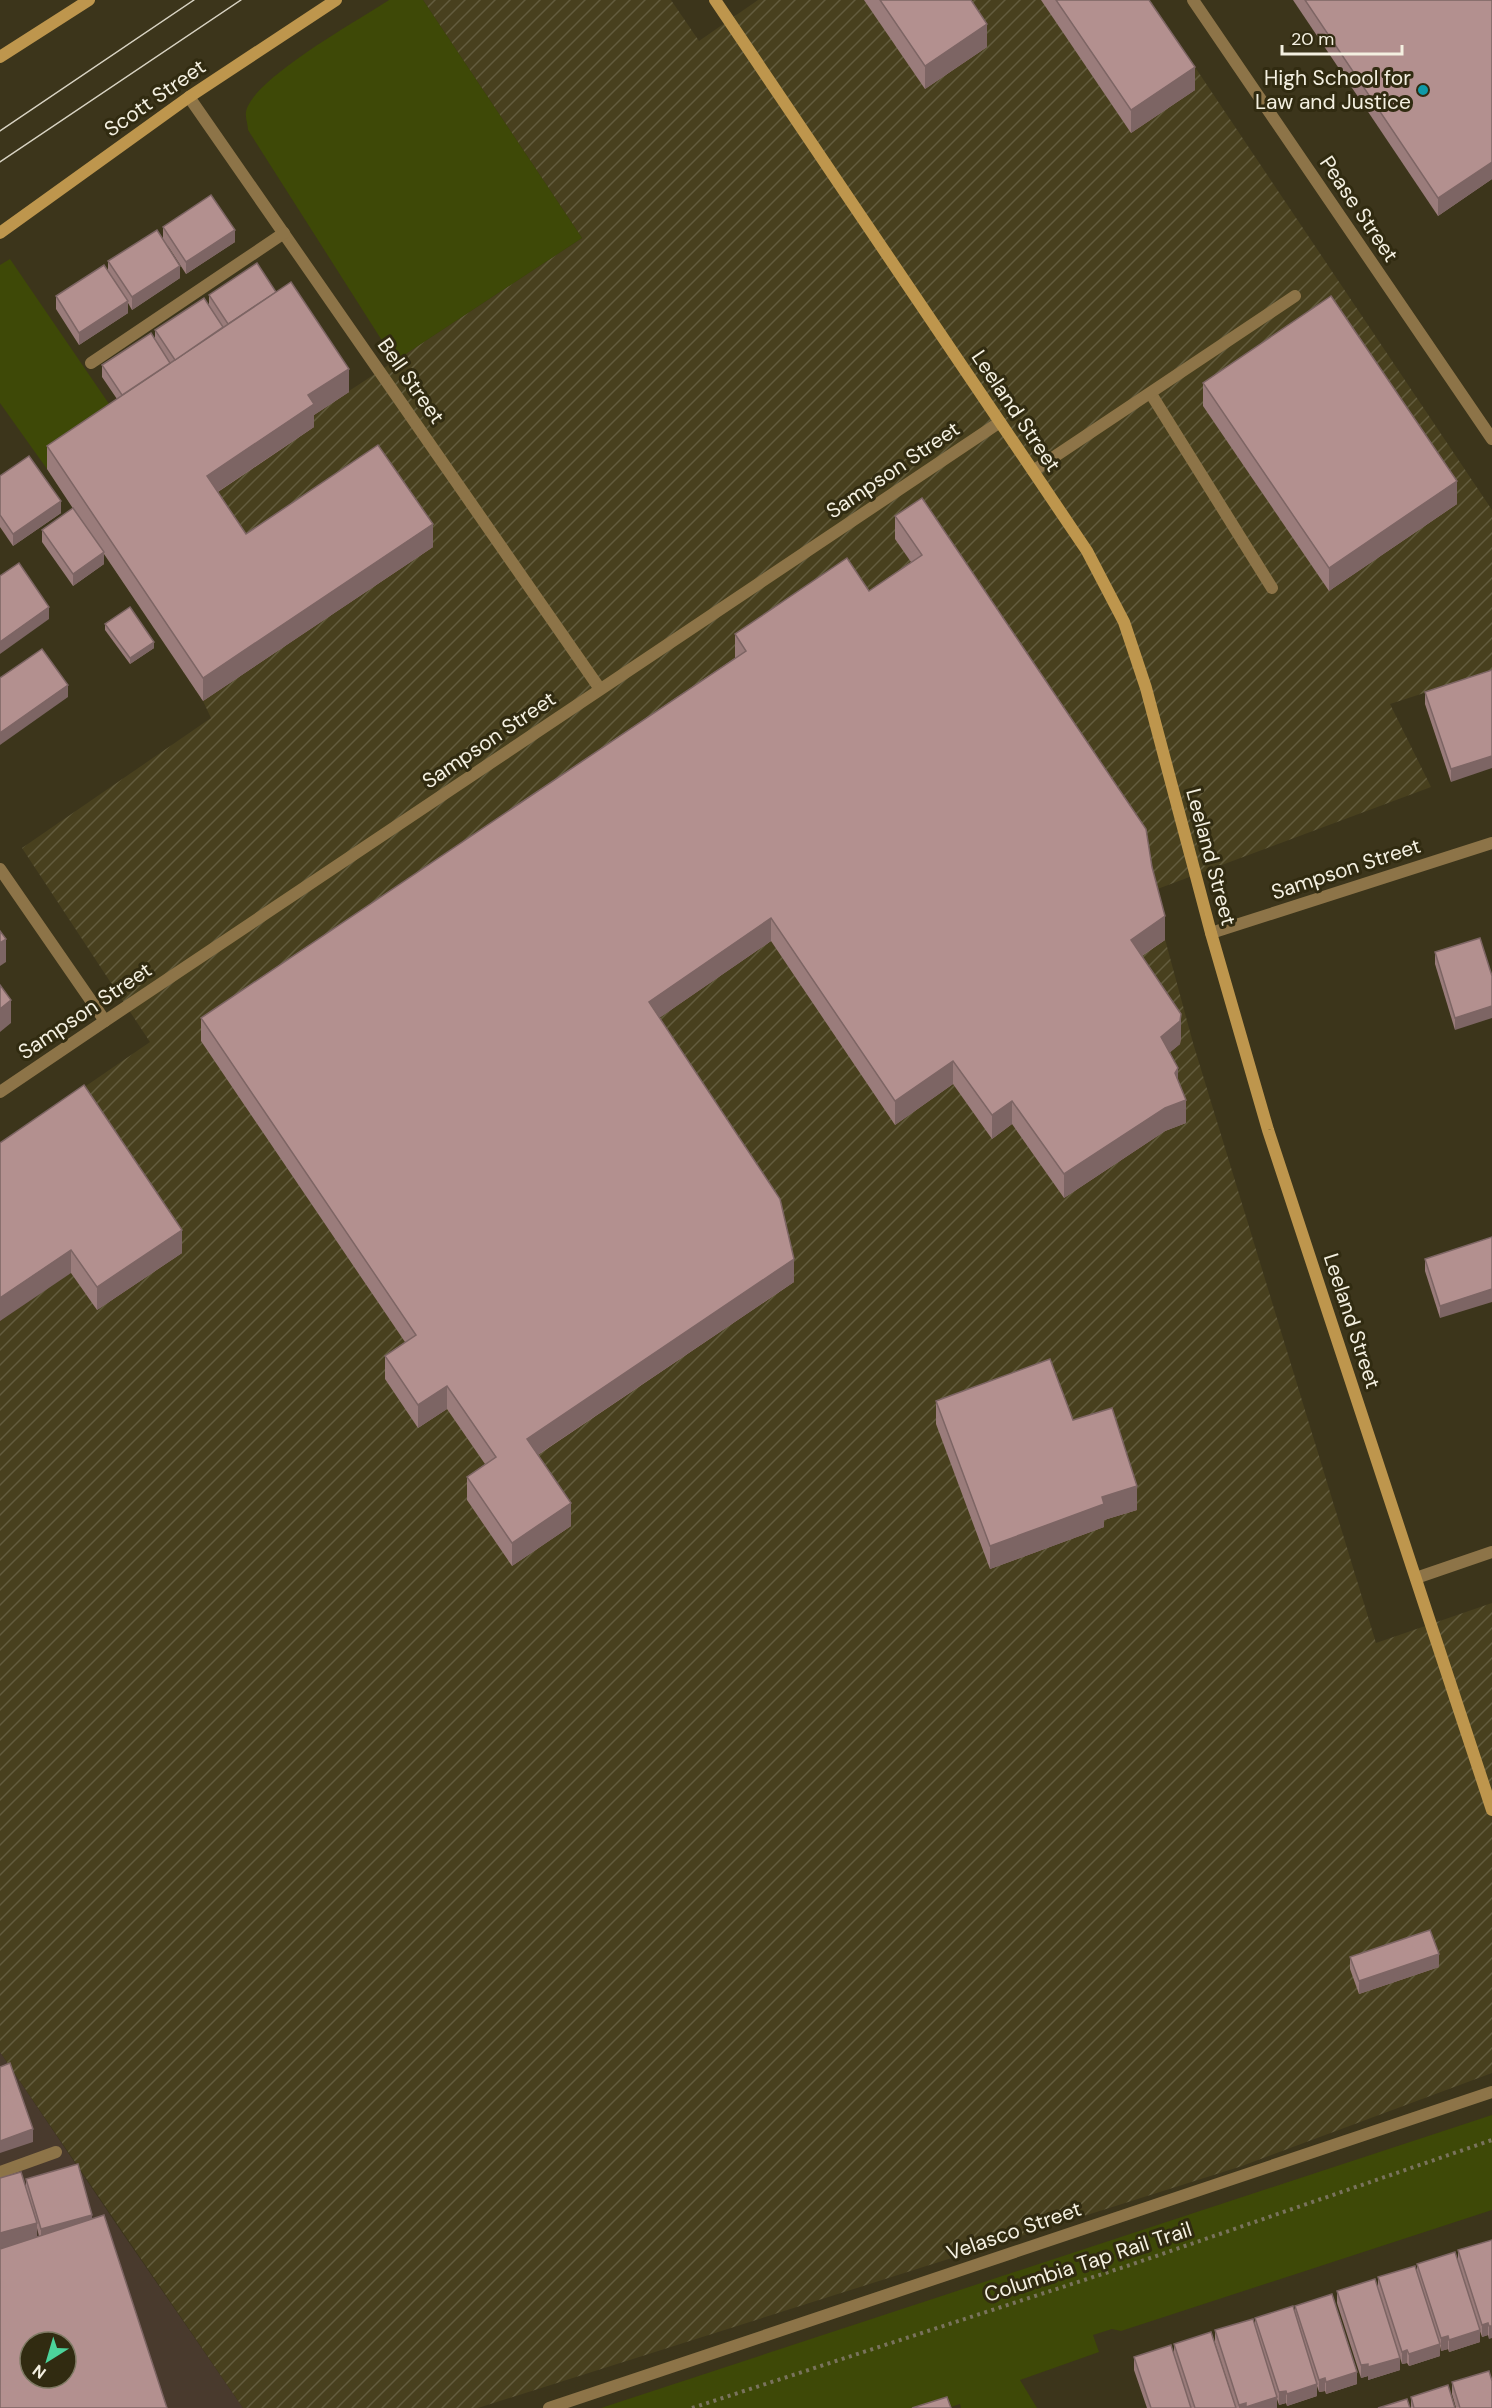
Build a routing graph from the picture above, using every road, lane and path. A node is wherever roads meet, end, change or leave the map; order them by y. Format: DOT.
graph roads {
  1 [pos="89,0"];
  2 [pos="336,0"];
  3 [pos="715,0"];
  4 [pos="1193,0"];
  5 [pos="0,57"];
  6 [pos="189,97"];
  7 [pos="0,233"];
  8 [pos="284,233"];
  9 [pos="1295,296"];
  10 [pos="92,363"];
  11 [pos="1151,394"];
  12 [pos="1000,422"];
  13 [pos="1492,440"];
  14 [pos="1033,471"];
  15 [pos="1272,588"];
  16 [pos="600,689"];
  17 [pos="1492,843"];
  18 [pos="0,869"];
  19 [pos="1211,933"];
  20 [pos="105,1021"];
  21 [pos="0,1092"];
  22 [pos="1492,1552"];
  23 [pos="1416,1578"];
  24 [pos="1492,1810"];
  25 [pos="1492,2092"];
  26 [pos="1492,2140"];
  27 [pos="56,2152"];
  28 [pos="0,2172"];
  29 [pos="549,2408"];
  30 [pos="692,2408"];
  1 -- 5 [label="main road"];
  2 -- 6 [label="main road, Scott Street"];
  3 -- 12 [label="main road, Leeland Street"];
  4 -- 13 [label="street, Pease Street"];
  6 -- 7 [label="main road, Scott Street"];
  6 -- 8 [label="street, Bell Street"];
  8 -- 10 [label="street"];
  8 -- 16 [label="street, Bell Street"];
  9 -- 11 [label="street"];
  11 -- 14 [label="street"];
  11 -- 15 [label="street"];
  12 -- 14 [label="main road, Leeland Street"];
  12 -- 16 [label="street, Sampson Street"];
  14 -- 19 [label="main road, Leeland Street"];
  16 -- 20 [label="street, Sampson Street"];
  17 -- 19 [label="street, Sampson Street"];
  18 -- 20 [label="street"];
  19 -- 23 [label="main road, Leeland Street"];
  20 -- 21 [label="street, Sampson Street"];
  22 -- 23 [label="street"];
  23 -- 24 [label="main road, Leeland Street"];
  25 -- 29 [label="street, Velasco Street"];
  26 -- 30 [label="path, Columbia Tap Rail Trail"];
  27 -- 28 [label="street"];
}
